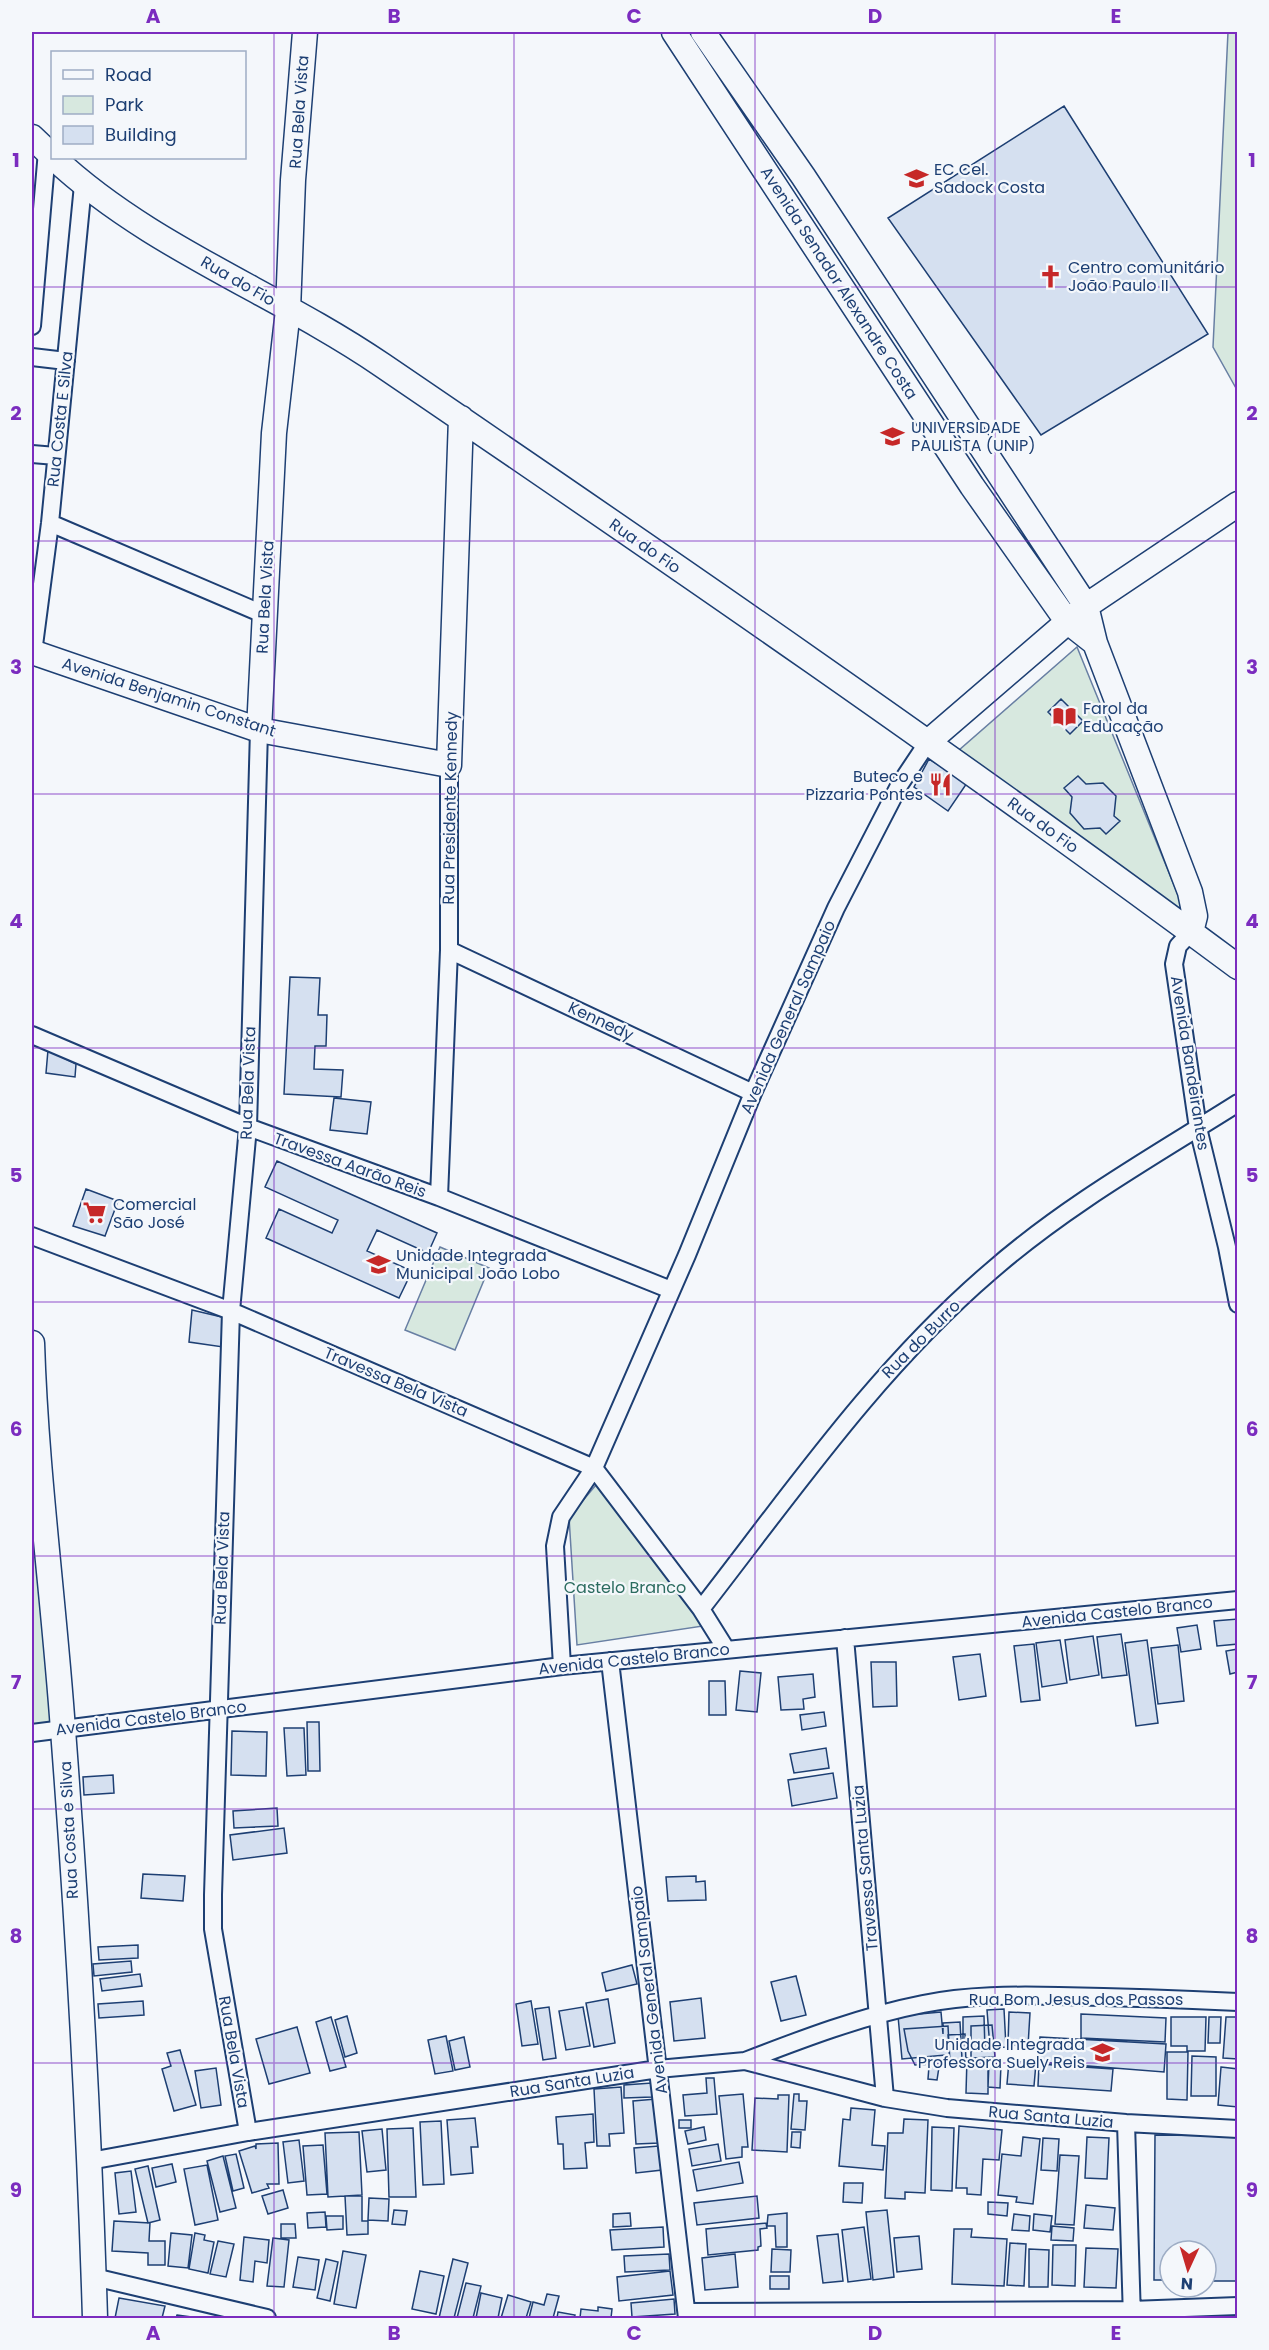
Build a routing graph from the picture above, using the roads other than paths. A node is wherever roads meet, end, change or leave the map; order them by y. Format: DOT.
graph roads {
  1 [pos="305,32"];
  2 [pos="674,32"];
  3 [pos="703,32"];
  4 [pos="46,150"];
  5 [pos="56,159"];
  6 [pos="803,176"];
  7 [pos="83,185"];
  8 [pos="779,191"];
  9 [pos="824,208"];
  10 [pos="799,222"];
  11 [pos="288,310"];
  12 [pos="32,326"];
  13 [pos="32,357"];
  14 [pos="66,361"];
  15 [pos="461,418"];
  16 [pos="32,454"];
  17 [pos="56,456"];
  18 [pos="1238,504"];
  19 [pos="50,523"];
  20 [pos="1053,556"];
  21 [pos="1123,580"];
  22 [pos="1086,606"];
  23 [pos="263,614"];
  24 [pos="1067,621"];
  25 [pos="1095,643"];
  26 [pos="32,660"];
  27 [pos="259,730"];
  28 [pos="928,742"];
  29 [pos="449,765"];
  30 [pos="1191,932"];
  31 [pos="449,950"];
  32 [pos="1238,967"];
  33 [pos="32,1035"];
  34 [pos="753,1092"];
  35 [pos="1238,1103"];
  36 [pos="248,1127"];
  37 [pos="1197,1128"];
  38 [pos="439,1197"];
  39 [pos="32,1236"];
  40 [pos="671,1290"];
  41 [pos="1238,1304"];
  42 [pos="231,1311"];
  43 [pos="32,1343"];
  44 [pos="32,1382"];
  45 [pos="594,1468"];
  46 [pos="1238,1600"];
  47 [pos="701,1609"];
  48 [pos="845,1638"];
  49 [pos="726,1649"];
  50 [pos="610,1661"];
  51 [pos="562,1666"];
  52 [pos="217,1709"];
  53 [pos="63,1729"];
  54 [pos="32,1733"];
  55 [pos="1238,2002"];
  56 [pos="878,2015"];
  57 [pos="745,2061"];
  58 [pos="658,2069"];
  59 [pos="885,2098"];
  60 [pos="1126,2123"];
  61 [pos="1238,2129"];
  62 [pos="248,2132"];
  63 [pos="90,2161"];
  64 [pos="94,2277"];
  65 [pos="1238,2306"];
  66 [pos="1132,2314"];
  67 [pos="687,2315"];
  68 [pos="95,2319"];
  69 [pos="267,2319"];
  1 -- 11 [label="street, Rua Bela Vista"];
  2 -- 8 [label="street, Avenida Senador Alexandre Costa"];
  3 -- 6 [label="street, Avenida Senador Alexandre Costa"];
  4 -- 12 [label="street"];
  5 -- 7 [label="street, Rua do Fio"];
  6 -- 8 [label="street"];
  6 -- 9 [label="street, Avenida Senador Alexandre Costa"];
  7 -- 11 [label="street, Rua do Fio"];
  7 -- 14 [label="street, Rua Costa E Silva"];
  8 -- 10 [label="street, Avenida Senador Alexandre Costa"];
  9 -- 10 [label="street"];
  9 -- 20 [label="street, Avenida Senador Alexandre Costa"];
  10 -- 24 [label="street, Avenida Senador Alexandre Costa"];
  11 -- 15 [label="street, Rua do Fio"];
  11 -- 23 [label="street, Rua Bela Vista"];
  13 -- 14 [label="street"];
  14 -- 17 [label="street, Rua Costa E Silva"];
  15 -- 28 [label="street, Rua do Fio"];
  15 -- 29 [label="street, Rua Presidente Kennedy"];
  16 -- 17 [label="street"];
  17 -- 19 [label="street, Rua Costa E Silva"];
  18 -- 21 [label="street, Avenida General Sampaio"];
  19 -- 23 [label="street"];
  19 -- 26 [label="street, Rua Costa E Silva"];
  20 -- 21 [label="street"];
  20 -- 22 [label="street, Avenida Senador Alexandre Costa"];
  21 -- 22 [label="street, Avenida General Sampaio"];
  22 -- 24 [label="street, Avenida General Sampaio"];
  22 -- 25 [label="street, Avenida Senador Alexandre Costa"];
  23 -- 27 [label="street, Rua Bela Vista"];
  24 -- 25 [label="street, Avenida Senador Alexandre Costa"];
  24 -- 28 [label="street, Avenida General Sampaio"];
  25 -- 30 [label="street, Avenida Senador Alexandre Costa"];
  26 -- 27 [label="street, Avenida Benjamin Constant"];
  27 -- 29 [label="street, Avenida Benjamin Constant"];
  27 -- 36 [label="street, Rua Bela Vista"];
  28 -- 30 [label="street, Rua do Fio"];
  28 -- 34 [label="street, Avenida General Sampaio"];
  29 -- 31 [label="street, Rua Presidente Kennedy"];
  30 -- 32 [label="street, Rua do Fio"];
  30 -- 37 [label="street, Avenida Bandeirantes"];
  31 -- 34 [label="street, Kennedy"];
  31 -- 38 [label="street, Rua Presidente Kennedy"];
  33 -- 36 [label="street, Travessa Aarão Reis"];
  34 -- 40 [label="street, Avenida General Sampaio"];
  35 -- 37 [label="street, Rua do Burro"];
  36 -- 38 [label="street, Travessa Aarão Reis"];
  36 -- 42 [label="street, Rua Bela Vista"];
  37 -- 41 [label="street, Avenida Bandeirantes"];
  37 -- 47 [label="street, Rua do Burro"];
  38 -- 40 [label="street, Travessa Aarão Reis"];
  39 -- 42 [label="street, Travessa Bela Vista"];
  40 -- 45 [label="street, Avenida General Sampaio"];
  42 -- 45 [label="street, Travessa Bela Vista"];
  42 -- 52 [label="street, Rua Bela Vista"];
  43 -- 44 [label="street, Rua Costa e Silva"];
  44 -- 53 [label="street, Rua Costa e Silva"];
  45 -- 47 [label="street, Travessa Bela Vista"];
  45 -- 51 [label="street, Avenida General Sampaio"];
  46 -- 48 [label="street, Avenida Castelo Branco"];
  47 -- 49 [label="street"];
  48 -- 49 [label="street, Avenida Castelo Branco"];
  48 -- 56 [label="street, Travessa Santa Luzia"];
  49 -- 50 [label="street, Avenida Castelo Branco"];
  50 -- 51 [label="street, Avenida Castelo Branco"];
  50 -- 58 [label="street, Avenida General Sampaio"];
  51 -- 52 [label="street, Avenida Castelo Branco"];
  52 -- 53 [label="street, Avenida Castelo Branco"];
  52 -- 62 [label="street, Rua Bela Vista"];
  53 -- 54 [label="street, Avenida Castelo Branco"];
  53 -- 63 [label="street, Rua Costa e Silva"];
  55 -- 56 [label="street, Rua Bom Jesus dos Passos"];
  56 -- 57 [label="street, Rua Bom Jesus dos Passos"];
  56 -- 59 [label="street, Travessa Santa Luzia"];
  57 -- 58 [label="street, Rua Santa Luzia"];
  57 -- 59 [label="street, Rua Santa Luzia"];
  58 -- 62 [label="street, Rua Santa Luzia"];
  58 -- 67 [label="street, Avenida General Sampaio"];
  59 -- 60 [label="street, Rua Santa Luzia"];
  60 -- 61 [label="street, Rua Santa Luzia"];
  60 -- 66 [label="street"];
  62 -- 63 [label="street, Rua Santa Luzia"];
  63 -- 64 [label="street, Rua Costa e Silva"];
  64 -- 68 [label="street, Rua Costa e Silva"];
  64 -- 69 [label="street"];
  65 -- 66 [label="street"];
  66 -- 67 [label="street"];
}
